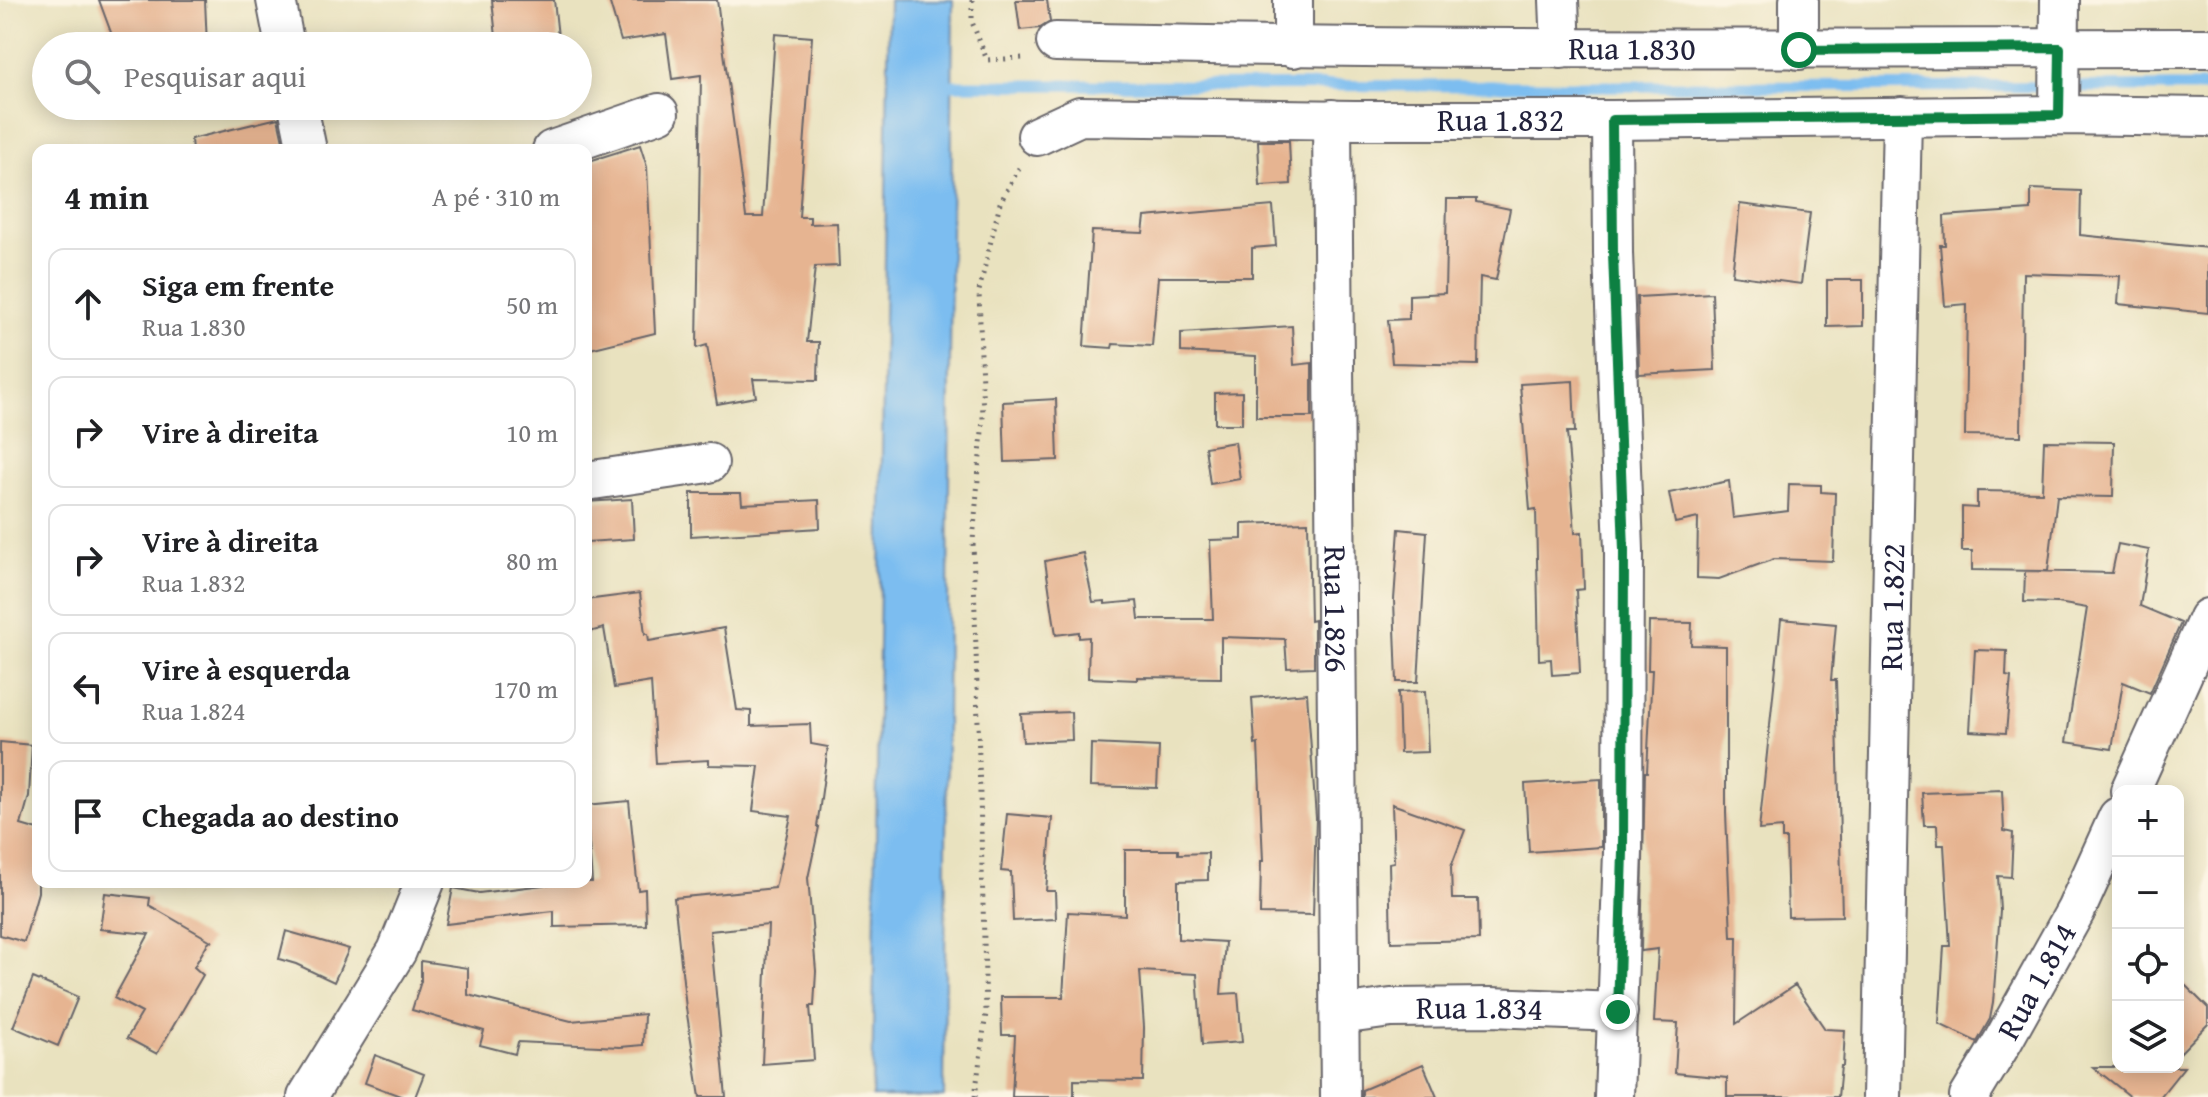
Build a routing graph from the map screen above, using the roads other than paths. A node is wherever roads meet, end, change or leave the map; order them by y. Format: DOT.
graph roads {
  1 [pos="276,0"];
  2 [pos="1293,0"];
  3 [pos="1559,0"];
  4 [pos="1799,0"];
  5 [pos="2060,0"];
  6 [pos="282,32"];
  7 [pos="1056,42"];
  8 [pos="1293,48"];
  9 [pos="2060,48"];
  10 [pos="2208,48"];
  11 [pos="1561,49"];
  12 [pos="1799,50"];
  13 [pos="659,113"];
  14 [pos="2059,115"];
  15 [pos="1902,116"];
  16 [pos="2208,117"];
  17 [pos="1332,119"];
  18 [pos="301,120"];
  19 [pos="1612,120"];
  20 [pos="1037,136"];
  21 [pos="306,144"];
  22 [pos="569,144"];
  23 [pos="709,463"];
  24 [pos="592,480"];
  25 [pos="2208,618"];
  26 [pos="2133,785"];
  27 [pos="2112,830"];
  28 [pos="423,888"];
  29 [pos="1618,1012"];
  30 [pos="1340,1015"];
  31 [pos="307,1097"];
  32 [pos="1340,1097"];
  33 [pos="1614,1097"];
  34 [pos="1882,1097"];
  35 [pos="1969,1097"];
  1 -- 6 [label="street"];
  2 -- 8 [label="street"];
  3 -- 11 [label="street"];
  4 -- 12 [label="street"];
  5 -- 9 [label="street"];
  7 -- 8 [label="street, Rua 1.830"];
  8 -- 11 [label="street, Rua 1.830"];
  9 -- 10 [label="street, Rua 1.830"];
  9 -- 12 [label="street, Rua 1.830"];
  9 -- 14 [label="street"];
  11 -- 12 [label="street, Rua 1.830"];
  13 -- 22 [label="street"];
  14 -- 15 [label="street, Rua 1.832"];
  14 -- 16 [label="street, Rua 1.832"];
  15 -- 19 [label="street, Rua 1.832"];
  15 -- 34 [label="street, Rua 1.822"];
  17 -- 19 [label="street, Rua 1.832"];
  17 -- 20 [label="street, Rua 1.832"];
  17 -- 30 [label="street, Rua 1.826"];
  18 -- 21 [label="street"];
  19 -- 29 [label="street"];
  23 -- 24 [label="street"];
  25 -- 26 [label="street"];
  27 -- 35 [label="street, Rua 1.814"];
  28 -- 31 [label="street"];
  29 -- 30 [label="street, Rua 1.834"];
  29 -- 33 [label="street"];
  30 -- 32 [label="street, Rua 1.826"];
}
